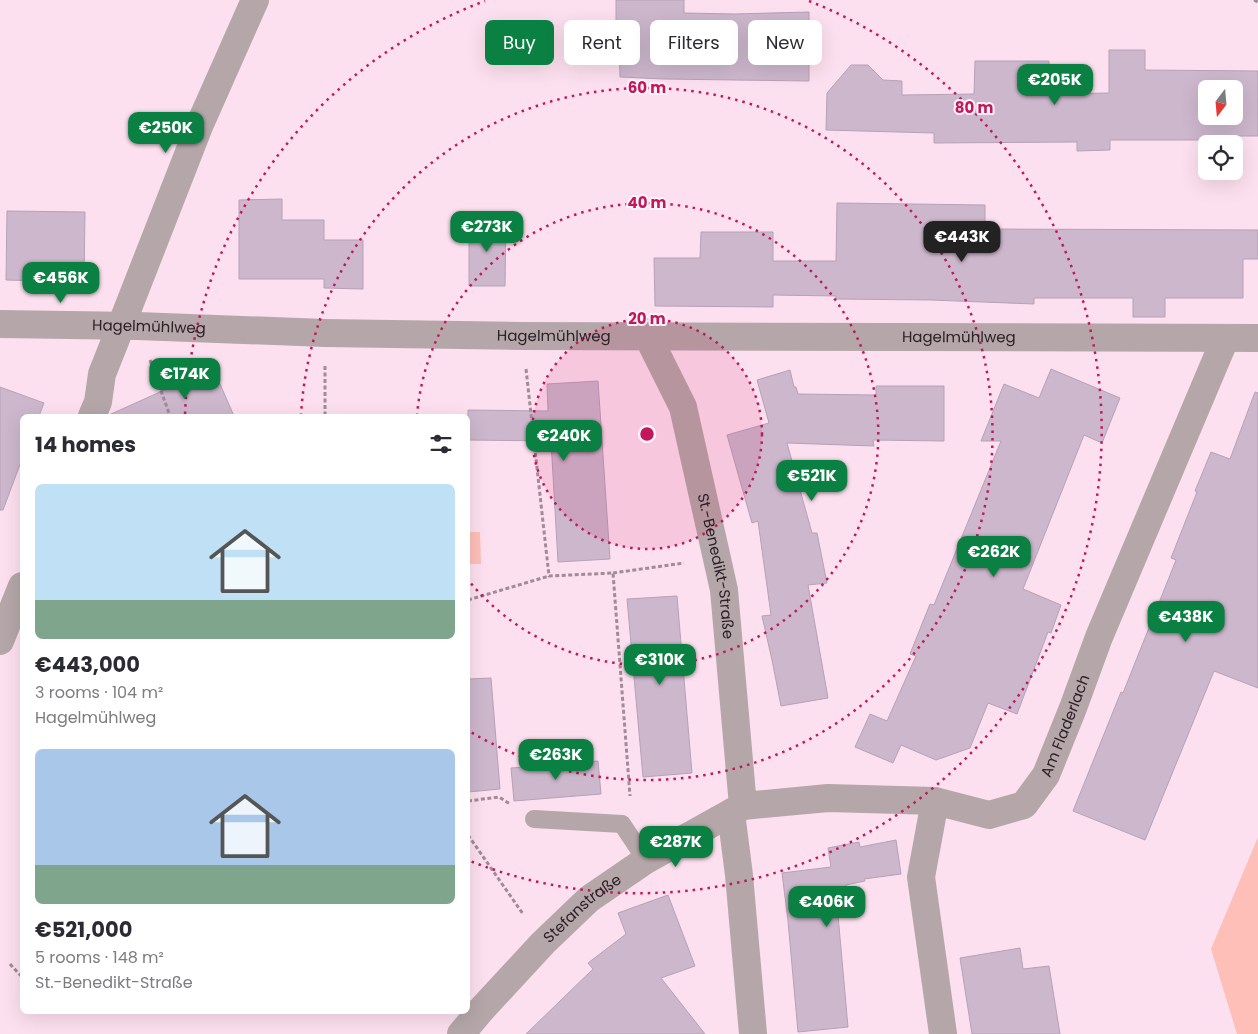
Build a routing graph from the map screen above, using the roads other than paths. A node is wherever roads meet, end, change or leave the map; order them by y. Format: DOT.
graph roads {
  1 [pos="255,0"];
  2 [pos="0,324"];
  3 [pos="129,326"];
  4 [pos="648,337"];
  5 [pos="1258,338"];
  6 [pos="1225,339"];
  7 [pos="93,414"];
  8 [pos="20,591"];
  9 [pos="0,641"];
  10 [pos="935,801"];
  11 [pos="737,810"];
  12 [pos="534,819"];
  13 [pos="646,860"];
  14 [pos="462,1034"];
  15 [pos="753,1034"];
  16 [pos="943,1034"];
  1 -- 3 [label="street"];
  2 -- 3 [label="street, Hagelmühlweg"];
  3 -- 4 [label="street, Hagelmühlweg"];
  3 -- 7 [label="street"];
  4 -- 6 [label="street, Hagelmühlweg"];
  4 -- 11 [label="street, St.-Benedikt-Straße"];
  5 -- 6 [label="street, Hagelmühlweg"];
  6 -- 10 [label="street, Am Fladerlach"];
  8 -- 9 [label="street"];
  10 -- 11 [label="street, Stefanstraße"];
  10 -- 16 [label="street"];
  11 -- 13 [label="street, Stefanstraße"];
  11 -- 15 [label="street, St.-Benedikt-Straße"];
  12 -- 13 [label="lane"];
  13 -- 14 [label="street, Stefanstraße"];
}
